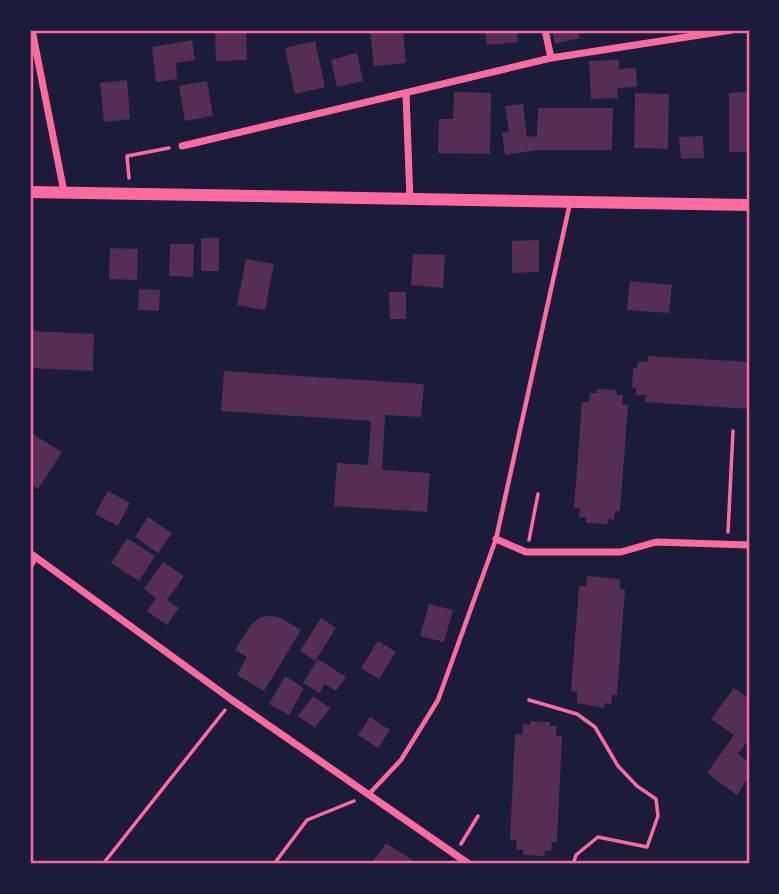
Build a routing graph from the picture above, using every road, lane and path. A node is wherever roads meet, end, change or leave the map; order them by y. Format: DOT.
graph roads {
  1 [pos="32,30"];
  2 [pos="545,30"];
  3 [pos="732,30"];
  4 [pos="551,58"];
  5 [pos="407,94"];
  6 [pos="181,146"];
  7 [pos="127,156"];
  8 [pos="30,192"];
  9 [pos="64,192"];
  10 [pos="410,200"];
  11 [pos="570,202"];
  12 [pos="749,205"];
  13 [pos="733,431"];
  14 [pos="538,494"];
  15 [pos="496,539"];
  16 [pos="728,544"];
  17 [pos="749,545"];
  18 [pos="526,552"];
  19 [pos="33,555"];
  20 [pos="30,568"];
  21 [pos="232,700"];
  22 [pos="529,700"];
  23 [pos="369,794"];
  24 [pos="478,816"];
  25 [pos="454,855"];
  26 [pos="103,864"];
  27 [pos="274,864"];
  28 [pos="469,864"];
  29 [pos="573,864"];
  1 -- 9 [label="street"];
  2 -- 4 [label="street"];
  3 -- 4 [label="street"];
  4 -- 5 [label="street"];
  5 -- 6 [label="street"];
  5 -- 10 [label="street"];
  6 -- 7 [label="path"];
  8 -- 9 [label="main road"];
  9 -- 10 [label="main road"];
  10 -- 11 [label="main road"];
  11 -- 12 [label="main road"];
  11 -- 15 [label="lane"];
  13 -- 16 [label="path"];
  14 -- 18 [label="path"];
  15 -- 18 [label="street"];
  15 -- 23 [label="lane"];
  16 -- 17 [label="street"];
  16 -- 18 [label="street"];
  19 -- 20 [label="lane"];
  19 -- 21 [label="street"];
  21 -- 23 [label="street"];
  21 -- 26 [label="path"];
  22 -- 29 [label="path"];
  23 -- 25 [label="street"];
  23 -- 27 [label="path"];
  24 -- 25 [label="path"];
  25 -- 28 [label="street"];
}
